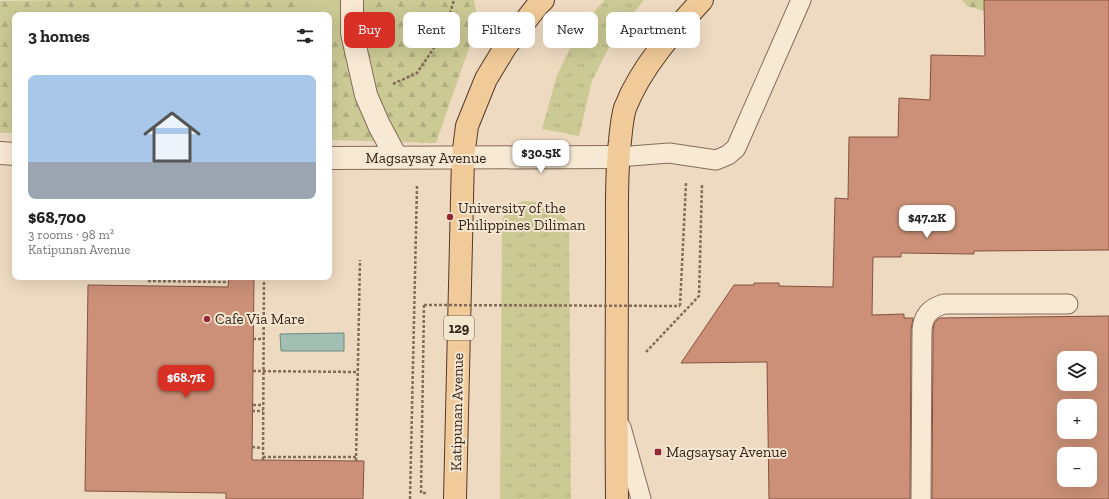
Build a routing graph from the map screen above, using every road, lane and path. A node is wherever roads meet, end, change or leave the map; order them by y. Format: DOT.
graph roads {
  1 [pos="352,0"];
  2 [pos="454,0"];
  3 [pos="543,0"];
  4 [pos="702,0"];
  5 [pos="800,0"];
  6 [pos="366,95"];
  7 [pos="0,153"];
  8 [pos="12,154"];
  9 [pos="407,157"];
  10 [pos="463,157"];
  11 [pos="618,157"];
  12 [pos="332,158"];
  13 [pos="686,180"];
  14 [pos="702,180"];
  15 [pos="360,260"];
  16 [pos="147,280"];
  17 [pos="264,280"];
  18 [pos="228,282"];
  19 [pos="1068,304"];
  20 [pos="253,339"];
  21 [pos="264,340"];
  22 [pos="253,371"];
  23 [pos="263,371"];
  24 [pos="358,372"];
  25 [pos="616,382"];
  26 [pos="252,405"];
  27 [pos="263,405"];
  28 [pos="616,410"];
  29 [pos="252,411"];
  30 [pos="263,411"];
  31 [pos="252,447"];
  32 [pos="263,448"];
  33 [pos="357,457"];
  34 [pos="356,461"];
  35 [pos="421,493"];
  36 [pos="410,499"];
  37 [pos="455,499"];
  38 [pos="616,499"];
  39 [pos="641,499"];
  40 [pos="921,499"];
  1 -- 6 [label="street"];
  2 -- 6 [label="path"];
  3 -- 10 [label="main road, 129"];
  4 -- 11 [label="main road"];
  5 -- 11 [label="lane"];
  6 -- 9 [label="street"];
  7 -- 8 [label="street"];
  9 -- 10 [label="street, Magsaysay Avenue"];
  9 -- 12 [label="street, Magsaysay Avenue"];
  9 -- 36 [label="path"];
  10 -- 11 [label="street, Magsaysay Avenue"];
  10 -- 37 [label="main road, Katipunan Avenue / 129"];
  11 -- 25 [label="main road"];
  13 -- 35 [label="path, bridge"];
  14 -- 25 [label="path"];
  15 -- 24 [label="path"];
  16 -- 18 [label="path"];
  17 -- 21 [label="path"];
  19 -- 40 [label="lane"];
  20 -- 21 [label="path"];
  21 -- 23 [label="path"];
  22 -- 23 [label="path"];
  23 -- 24 [label="path"];
  23 -- 27 [label="path"];
  24 -- 33 [label="path"];
  25 -- 28 [label="main road"];
  26 -- 27 [label="path"];
  27 -- 30 [label="path"];
  28 -- 38 [label="main road"];
  28 -- 39 [label="lane"];
  29 -- 30 [label="path"];
  30 -- 32 [label="path"];
  31 -- 32 [label="path"];
  32 -- 33 [label="path"];
  33 -- 34 [label="path"];
}
